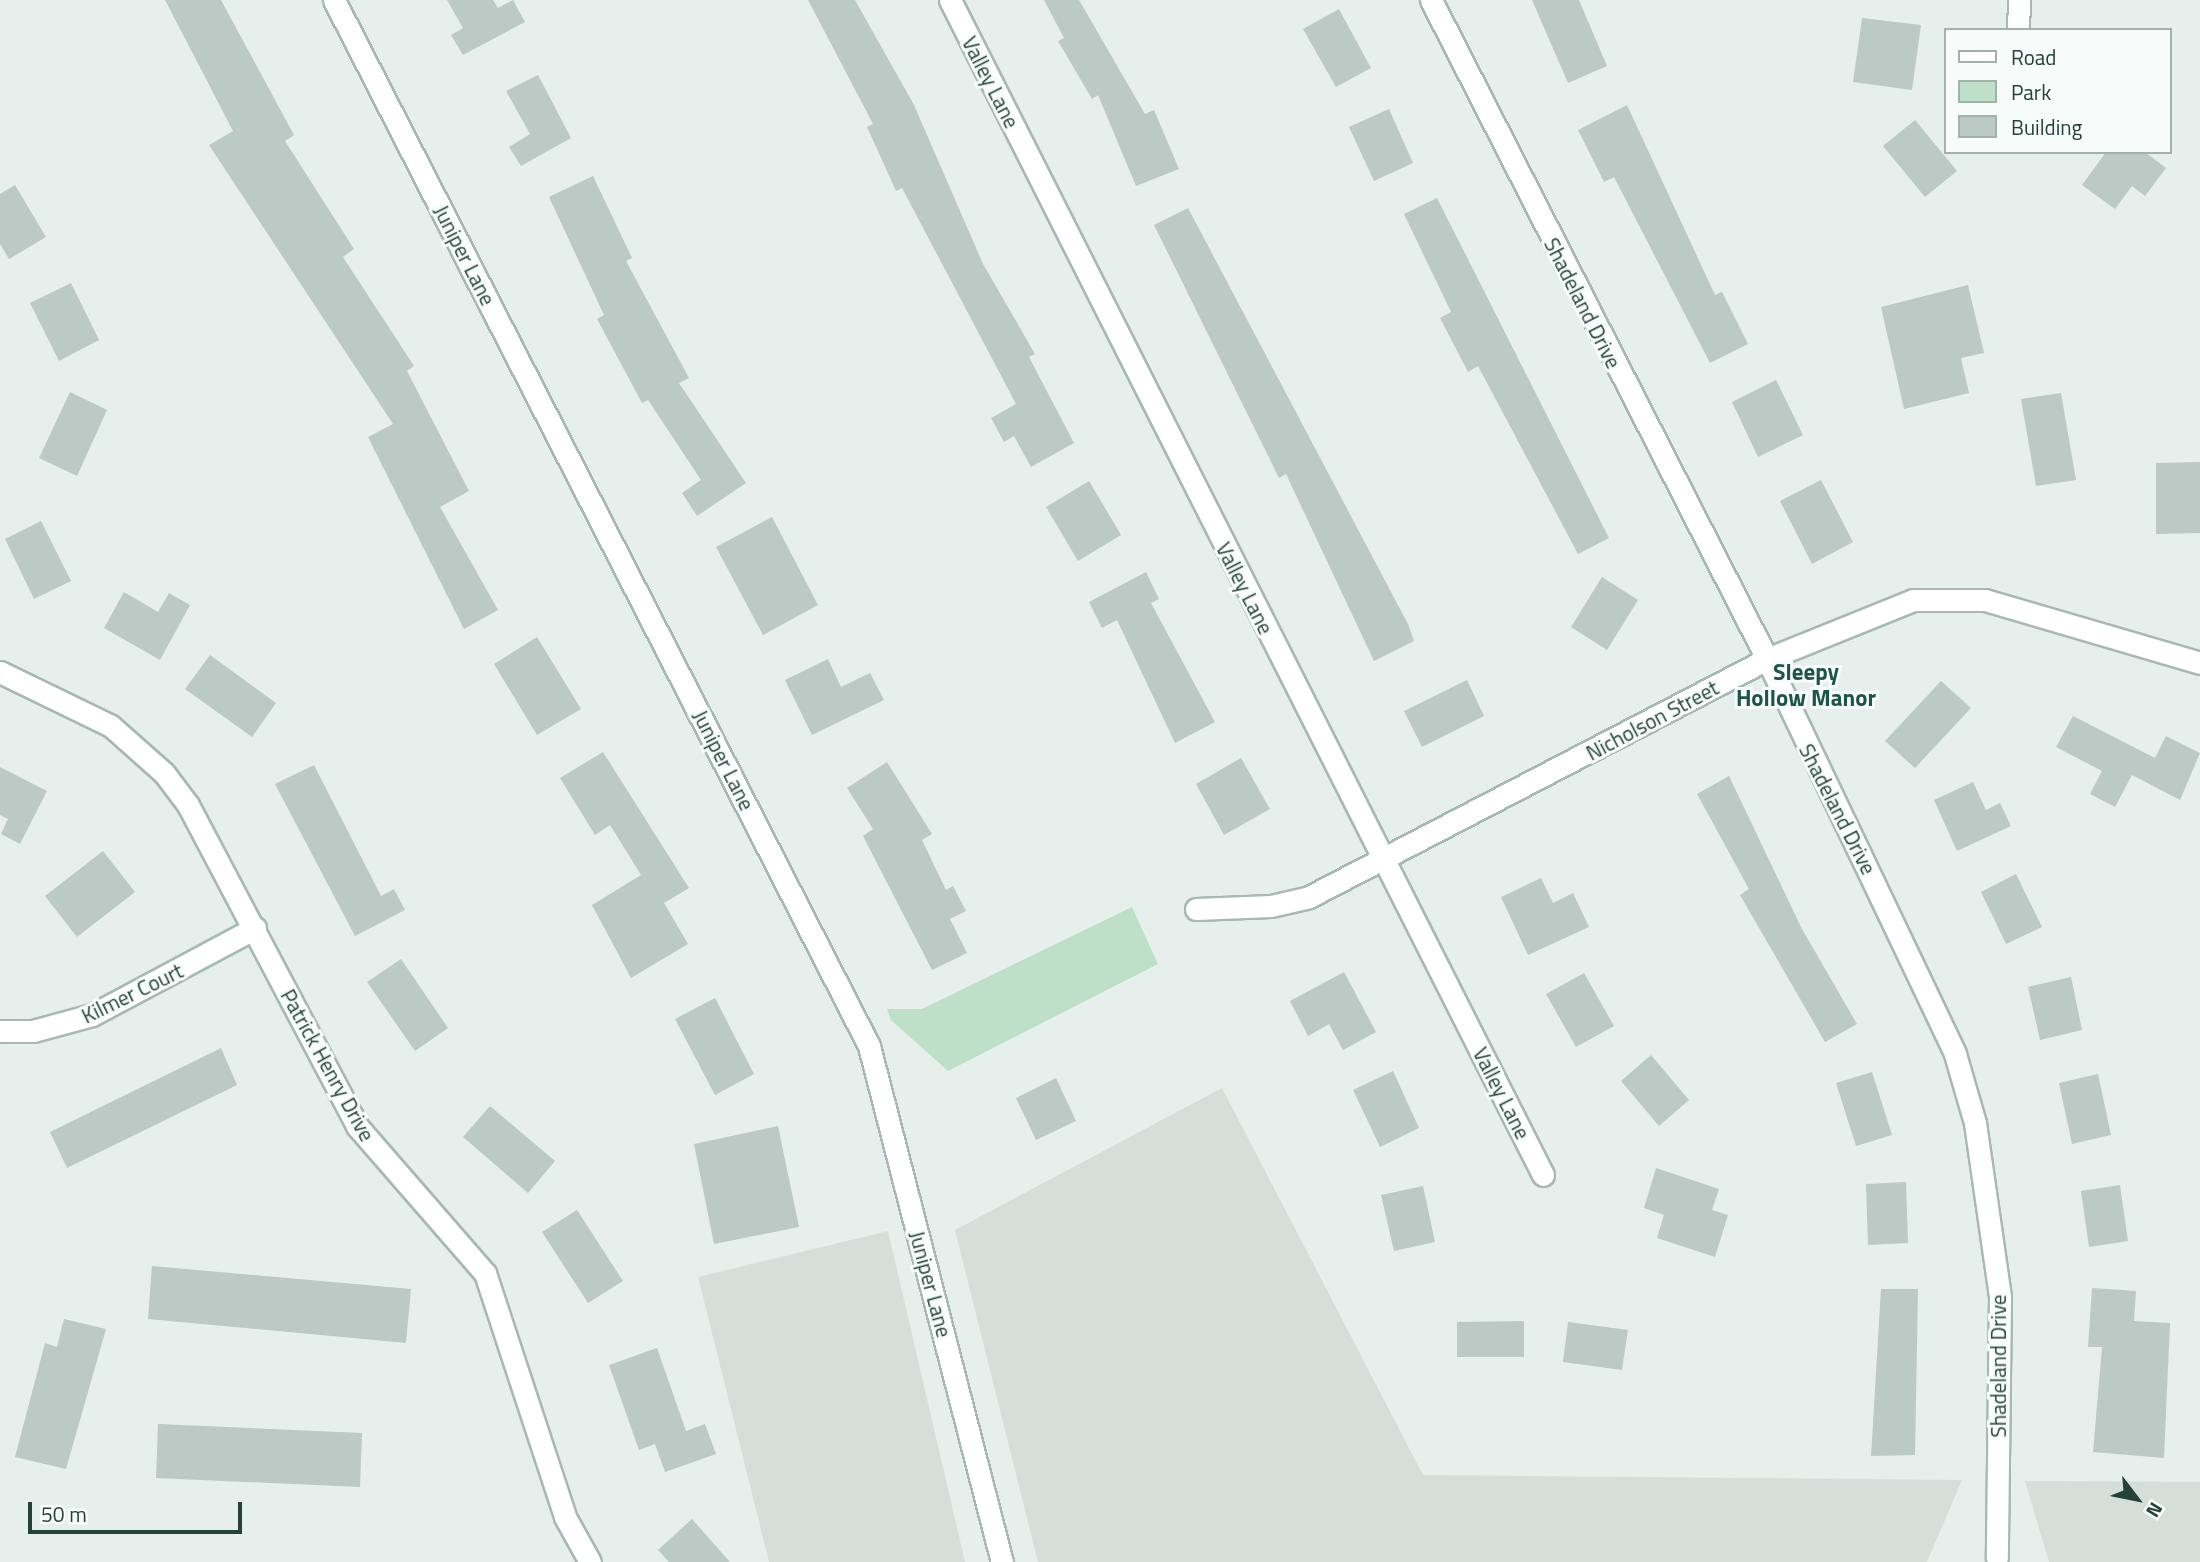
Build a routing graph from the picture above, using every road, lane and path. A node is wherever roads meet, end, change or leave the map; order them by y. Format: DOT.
graph roads {
  1 [pos="334,0"];
  2 [pos="950,0"];
  3 [pos="1431,0"];
  4 [pos="2019,0"];
  5 [pos="2018,28"];
  6 [pos="1767,659"];
  7 [pos="2200,663"];
  8 [pos="0,672"];
  9 [pos="1389,861"];
  10 [pos="1196,909"];
  11 [pos="255,928"];
  12 [pos="0,1031"];
  13 [pos="1543,1175"];
  14 [pos="1997,1558"];
  15 [pos="590,1562"];
  16 [pos="1002,1562"];
  1 -- 16 [label="street, Juniper Lane"];
  2 -- 9 [label="street, Valley Lane"];
  3 -- 6 [label="street, Shadeland Drive"];
  4 -- 5 [label="street"];
  6 -- 7 [label="street, Nicholson Street"];
  6 -- 9 [label="street, Nicholson Street"];
  6 -- 14 [label="street, Shadeland Drive"];
  8 -- 11 [label="street, Patrick Henry Drive"];
  9 -- 10 [label="street, Nicholson Street"];
  9 -- 13 [label="street, Valley Lane"];
  11 -- 12 [label="street, Kilmer Court"];
  11 -- 15 [label="street, Patrick Henry Drive"];
}
